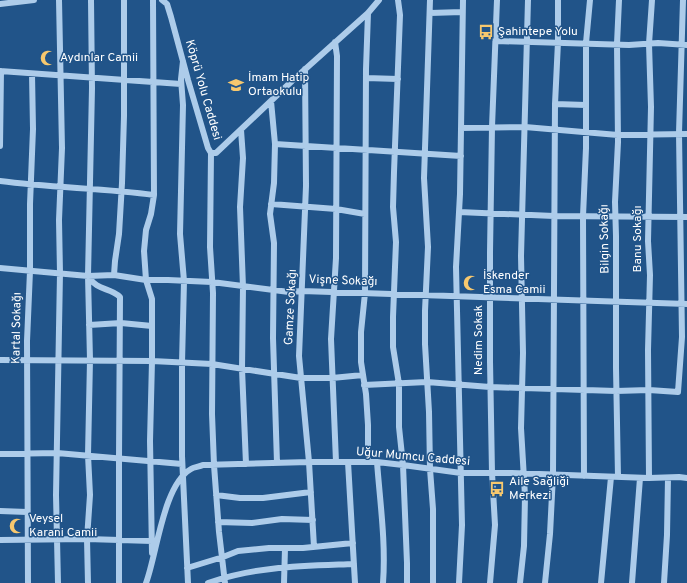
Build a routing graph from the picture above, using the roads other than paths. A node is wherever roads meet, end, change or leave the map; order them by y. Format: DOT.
graph roads {
  1 [pos="34,0"];
  2 [pos="59,0"];
  3 [pos="91,0"];
  4 [pos="124,0"];
  5 [pos="153,0"];
  6 [pos="162,0"];
  7 [pos="378,0"];
  8 [pos="398,0"];
  9 [pos="430,0"];
  10 [pos="463,0"];
  11 [pos="497,0"];
  12 [pos="528,0"];
  13 [pos="558,0"];
  14 [pos="590,0"];
  15 [pos="619,0"];
  16 [pos="652,0"];
  17 [pos="683,0"];
  18 [pos="0,4"];
  19 [pos="462,12"];
  20 [pos="368,13"];
  21 [pos="430,13"];
  22 [pos="496,41"];
  23 [pos="527,41"];
  24 [pos="335,42"];
  25 [pos="558,42"];
  26 [pos="586,43"];
  27 [pos="618,44"];
  28 [pos="649,44"];
  29 [pos="684,44"];
  30 [pos="183,61"];
  31 [pos="305,69"];
  32 [pos="0,71"];
  33 [pos="32,74"];
  34 [pos="61,76"];
  35 [pos="92,78"];
  36 [pos="366,78"];
  37 [pos="398,79"];
  38 [pos="124,80"];
  39 [pos="154,82"];
  40 [pos="181,84"];
  41 [pos="272,101"];
  42 [pos="555,104"];
  43 [pos="586,105"];
  44 [pos="492,127"];
  45 [pos="525,127"];
  46 [pos="461,128"];
  47 [pos="555,129"];
  48 [pos="241,130"];
  49 [pos="586,131"];
  50 [pos="679,133"];
  51 [pos="687,134"];
  52 [pos="618,135"];
  53 [pos="650,136"];
  54 [pos="275,144"];
  55 [pos="0,146"];
  56 [pos="306,146"];
  57 [pos="336,148"];
  58 [pos="365,150"];
  59 [pos="395,151"];
  60 [pos="211,153"];
  61 [pos="425,154"];
  62 [pos="461,156"];
  63 [pos="0,181"];
  64 [pos="31,185"];
  65 [pos="61,188"];
  66 [pos="91,189"];
  67 [pos="122,191"];
  68 [pos="154,195"];
  69 [pos="271,204"];
  70 [pos="305,207"];
  71 [pos="336,209"];
  72 [pos="459,212"];
  73 [pos="365,214"];
  74 [pos="491,214"];
  75 [pos="522,216"];
  76 [pos="554,216"];
  77 [pos="583,216"];
  78 [pos="649,216"];
  79 [pos="616,217"];
  80 [pos="684,217"];
  81 [pos="684,257"];
  82 [pos="0,268"];
  83 [pos="30,271"];
  84 [pos="60,273"];
  85 [pos="114,275"];
  86 [pos="88,276"];
  87 [pos="146,280"];
  88 [pos="184,281"];
  89 [pos="212,282"];
  90 [pos="243,287"];
  91 [pos="274,291"];
  92 [pos="302,291"];
  93 [pos="333,292"];
  94 [pos="365,293"];
  95 [pos="394,294"];
  96 [pos="426,295"];
  97 [pos="457,296"];
  98 [pos="490,297"];
  99 [pos="522,298"];
  100 [pos="554,299"];
  101 [pos="584,300"];
  102 [pos="616,302"];
  103 [pos="649,303"];
  104 [pos="684,304"];
  105 [pos="121,323"];
  106 [pos="89,325"];
  107 [pos="152,326"];
  108 [pos="0,360"];
  109 [pos="28,360"];
  110 [pos="59,360"];
  111 [pos="90,360"];
  112 [pos="119,361"];
  113 [pos="152,361"];
  114 [pos="182,363"];
  115 [pos="212,364"];
  116 [pos="242,369"];
  117 [pos="274,374"];
  118 [pos="363,375"];
  119 [pos="301,378"];
  120 [pos="332,378"];
  121 [pos="427,382"];
  122 [pos="399,384"];
  123 [pos="460,384"];
  124 [pos="364,385"];
  125 [pos="490,387"];
  126 [pos="522,387"];
  127 [pos="553,389"];
  128 [pos="583,389"];
  129 [pos="649,390"];
  130 [pos="616,391"];
  131 [pos="57,453"];
  132 [pos="0,454"];
  133 [pos="27,454"];
  134 [pos="88,455"];
  135 [pos="118,458"];
  136 [pos="150,460"];
  137 [pos="309,462"];
  138 [pos="336,462"];
  139 [pos="348,462"];
  140 [pos="368,462"];
  141 [pos="377,462"];
  142 [pos="277,463"];
  143 [pos="182,464"];
  144 [pos="246,464"];
  145 [pos="214,465"];
  146 [pos="403,465"];
  147 [pos="430,469"];
  148 [pos="461,473"];
  149 [pos="492,473"];
  150 [pos="524,474"];
  151 [pos="552,475"];
  152 [pos="183,476"];
  153 [pos="584,476"];
  154 [pos="615,477"];
  155 [pos="640,478"];
  156 [pos="649,478"];
  157 [pos="668,478"];
  158 [pos="687,478"];
  159 [pos="311,492"];
  160 [pos="216,495"];
  161 [pos="0,511"];
  162 [pos="27,512"];
  163 [pos="313,520"];
  164 [pos="218,522"];
  165 [pos="57,539"];
  166 [pos="87,539"];
  167 [pos="118,539"];
  168 [pos="0,540"];
  169 [pos="27,540"];
  170 [pos="152,540"];
  171 [pos="353,543"];
  172 [pos="314,546"];
  173 [pos="285,548"];
  174 [pos="223,558"];
  175 [pos="153,560"];
  176 [pos="354,564"];
  177 [pos="284,567"];
  178 [pos="187,568"];
  179 [pos="225,580"];
  180 [pos="28,583"];
  181 [pos="58,583"];
  182 [pos="88,583"];
  183 [pos="119,583"];
  184 [pos="146,583"];
  185 [pos="188,583"];
  186 [pos="208,583"];
  187 [pos="284,583"];
  188 [pos="355,583"];
  189 [pos="383,583"];
  190 [pos="407,583"];
  191 [pos="433,583"];
  192 [pos="459,583"];
  193 [pos="490,583"];
  194 [pos="520,583"];
  195 [pos="545,583"];
  196 [pos="602,583"];
  197 [pos="632,583"];
  198 [pos="664,583"];
  1 -- 18 [label="street"];
  2 -- 34 [label="street"];
  3 -- 35 [label="street"];
  4 -- 38 [label="street"];
  5 -- 39 [label="street"];
  6 -- 30 [label="street, Köprü Yolu Caddesi"];
  7 -- 20 [label="street, Köprü Yolu Caddesi"];
  8 -- 37 [label="street"];
  9 -- 21 [label="street"];
  10 -- 19 [label="street"];
  11 -- 22 [label="street, Nedim Sokak"];
  12 -- 23 [label="street"];
  13 -- 25 [label="street"];
  14 -- 26 [label="street"];
  15 -- 27 [label="street, Bilgin Sokağı"];
  16 -- 28 [label="street, Banu Sokağı"];
  17 -- 29 [label="street"];
  19 -- 21 [label="street"];
  19 -- 46 [label="street"];
  20 -- 24 [label="street, Köprü Yolu Caddesi"];
  20 -- 36 [label="street"];
  21 -- 61 [label="street"];
  22 -- 23 [label="street"];
  22 -- 44 [label="street, Nedim Sokak"];
  23 -- 25 [label="street"];
  23 -- 45 [label="street"];
  24 -- 31 [label="street, Köprü Yolu Caddesi"];
  24 -- 57 [label="street"];
  25 -- 26 [label="street"];
  25 -- 42 [label="street"];
  26 -- 27 [label="street"];
  26 -- 43 [label="street"];
  27 -- 28 [label="street"];
  27 -- 52 [label="street, Bilgin Sokağı"];
  28 -- 29 [label="street"];
  28 -- 53 [label="street, Banu Sokağı"];
  29 -- 50 [label="street"];
  30 -- 40 [label="street"];
  30 -- 60 [label="street, Köprü Yolu Caddesi"];
  31 -- 41 [label="street, Köprü Yolu Caddesi"];
  31 -- 56 [label="street, Gamze Sokağı"];
  32 -- 33 [label="street"];
  32 -- 55 [label="street"];
  33 -- 34 [label="street"];
  33 -- 64 [label="street, Kartal Sokağı"];
  34 -- 35 [label="street"];
  34 -- 65 [label="street"];
  35 -- 38 [label="street"];
  35 -- 66 [label="street"];
  36 -- 37 [label="street"];
  36 -- 58 [label="street"];
  37 -- 59 [label="street"];
  38 -- 39 [label="street"];
  38 -- 67 [label="street"];
  39 -- 40 [label="street"];
  39 -- 68 [label="street"];
  40 -- 88 [label="street"];
  41 -- 48 [label="street, Köprü Yolu Caddesi"];
  41 -- 54 [label="street"];
  42 -- 43 [label="street"];
  42 -- 47 [label="street"];
  43 -- 49 [label="street"];
  44 -- 45 [label="street"];
  44 -- 46 [label="street"];
  44 -- 74 [label="street, Nedim Sokak"];
  45 -- 47 [label="street"];
  45 -- 75 [label="street"];
  46 -- 62 [label="street"];
  47 -- 49 [label="street"];
  47 -- 76 [label="street"];
  48 -- 60 [label="street, Köprü Yolu Caddesi"];
  48 -- 90 [label="street"];
  49 -- 52 [label="street"];
  49 -- 77 [label="street"];
  50 -- 51 [label="street"];
  50 -- 53 [label="street"];
  50 -- 80 [label="street"];
  52 -- 53 [label="street"];
  52 -- 79 [label="street, Bilgin Sokağı"];
  53 -- 78 [label="street, Banu Sokağı"];
  54 -- 56 [label="street"];
  54 -- 69 [label="street"];
  56 -- 57 [label="street"];
  56 -- 70 [label="street, Gamze Sokağı"];
  57 -- 58 [label="street"];
  57 -- 71 [label="street"];
  58 -- 59 [label="street"];
  58 -- 73 [label="street"];
  59 -- 61 [label="street"];
  59 -- 95 [label="street"];
  60 -- 89 [label="street"];
  61 -- 62 [label="street"];
  61 -- 96 [label="street"];
  62 -- 72 [label="street"];
  63 -- 64 [label="street"];
  64 -- 65 [label="street"];
  64 -- 83 [label="street, Kartal Sokağı"];
  65 -- 66 [label="street"];
  65 -- 84 [label="street"];
  66 -- 67 [label="street"];
  66 -- 86 [label="street"];
  67 -- 68 [label="street"];
  67 -- 85 [label="street"];
  68 -- 87 [label="street"];
  69 -- 70 [label="street"];
  69 -- 91 [label="street"];
  70 -- 71 [label="street"];
  70 -- 92 [label="street, Gamze Sokağı"];
  71 -- 73 [label="street"];
  71 -- 93 [label="street"];
  72 -- 74 [label="street"];
  72 -- 97 [label="street"];
  73 -- 94 [label="street"];
  74 -- 75 [label="street"];
  74 -- 98 [label="street, Nedim Sokak"];
  75 -- 76 [label="street"];
  75 -- 99 [label="street"];
  76 -- 77 [label="street"];
  76 -- 100 [label="street"];
  77 -- 79 [label="street"];
  77 -- 101 [label="street"];
  78 -- 79 [label="street"];
  78 -- 80 [label="street"];
  78 -- 103 [label="street, Banu Sokağı"];
  79 -- 102 [label="street, Bilgin Sokağı"];
  80 -- 81 [label="street"];
  81 -- 104 [label="street"];
  82 -- 83 [label="street, Vişne Sokağı"];
  83 -- 84 [label="street, Vişne Sokağı"];
  83 -- 109 [label="street, Kartal Sokağı"];
  84 -- 86 [label="street, Vişne Sokağı"];
  84 -- 110 [label="street"];
  85 -- 86 [label="street, Vişne Sokağı"];
  85 -- 87 [label="street, Vişne Sokağı"];
  86 -- 105 [label="street"];
  86 -- 106 [label="street"];
  87 -- 88 [label="street, Vişne Sokağı"];
  87 -- 107 [label="street"];
  88 -- 89 [label="street, Vişne Sokağı"];
  88 -- 114 [label="street"];
  89 -- 90 [label="street, Vişne Sokağı"];
  89 -- 115 [label="street"];
  90 -- 91 [label="street, Vişne Sokağı"];
  90 -- 116 [label="street"];
  91 -- 92 [label="street, Vişne Sokağı"];
  91 -- 117 [label="street"];
  92 -- 93 [label="street, Vişne Sokağı"];
  92 -- 119 [label="street, Gamze Sokağı"];
  93 -- 94 [label="street, Vişne Sokağı"];
  93 -- 120 [label="street"];
  94 -- 95 [label="street, Vişne Sokağı"];
  94 -- 118 [label="street"];
  95 -- 96 [label="street, Vişne Sokağı"];
  95 -- 122 [label="street"];
  96 -- 97 [label="street, Vişne Sokağı"];
  96 -- 121 [label="street"];
  97 -- 98 [label="street, Vişne Sokağı"];
  97 -- 123 [label="street"];
  98 -- 99 [label="street, Vişne Sokağı"];
  98 -- 125 [label="street, Nedim Sokak"];
  99 -- 100 [label="street, Vişne Sokağı"];
  99 -- 126 [label="street"];
  100 -- 101 [label="street, Vişne Sokağı"];
  100 -- 127 [label="street"];
  101 -- 102 [label="street, Vişne Sokağı"];
  101 -- 128 [label="street"];
  102 -- 103 [label="street, Vişne Sokağı"];
  102 -- 130 [label="street, Bilgin Sokağı"];
  103 -- 104 [label="street, Vişne Sokağı"];
  103 -- 129 [label="street, Banu Sokağı"];
  104 -- 129 [label="street"];
  105 -- 106 [label="street"];
  105 -- 107 [label="street"];
  105 -- 112 [label="street"];
  106 -- 111 [label="street"];
  107 -- 113 [label="street"];
  108 -- 109 [label="street"];
  109 -- 110 [label="street"];
  109 -- 133 [label="street, Kartal Sokağı"];
  110 -- 111 [label="street"];
  110 -- 131 [label="street"];
  111 -- 112 [label="street"];
  111 -- 134 [label="street"];
  112 -- 113 [label="street"];
  112 -- 135 [label="street"];
  113 -- 114 [label="street"];
  113 -- 136 [label="street"];
  114 -- 115 [label="street"];
  114 -- 143 [label="street"];
  115 -- 116 [label="street"];
  115 -- 145 [label="street"];
  116 -- 117 [label="street"];
  116 -- 144 [label="street"];
  117 -- 119 [label="street"];
  117 -- 142 [label="street"];
  118 -- 120 [label="street"];
  118 -- 124 [label="street"];
  119 -- 120 [label="street"];
  119 -- 137 [label="street, Gamze Sokağı"];
  120 -- 138 [label="street"];
  121 -- 122 [label="street"];
  121 -- 123 [label="street"];
  121 -- 147 [label="street"];
  122 -- 124 [label="street"];
  122 -- 146 [label="street"];
  123 -- 125 [label="street"];
  123 -- 148 [label="street"];
  124 -- 140 [label="street"];
  125 -- 126 [label="street"];
  125 -- 149 [label="street, Nedim Sokak"];
  126 -- 127 [label="street"];
  126 -- 150 [label="street"];
  127 -- 128 [label="street"];
  127 -- 151 [label="street"];
  128 -- 130 [label="street"];
  128 -- 153 [label="street"];
  129 -- 130 [label="street"];
  129 -- 156 [label="street, Banu Sokağı"];
  130 -- 154 [label="street, Bilgin Sokağı"];
  131 -- 133 [label="street"];
  131 -- 134 [label="street"];
  131 -- 165 [label="street"];
  132 -- 133 [label="street"];
  133 -- 162 [label="street, Kartal Sokağı"];
  134 -- 135 [label="street"];
  134 -- 166 [label="street"];
  135 -- 136 [label="street"];
  135 -- 167 [label="street"];
  136 -- 143 [label="street"];
  136 -- 170 [label="street"];
  137 -- 138 [label="street, Uğur Mumcu Caddesi"];
  137 -- 142 [label="street, Uğur Mumcu Caddesi"];
  137 -- 159 [label="street, Gamze Sokağı"];
  138 -- 139 [label="street, Uğur Mumcu Caddesi"];
  139 -- 140 [label="street, Uğur Mumcu Caddesi"];
  139 -- 171 [label="street"];
  140 -- 141 [label="street, Uğur Mumcu Caddesi"];
  141 -- 146 [label="street, Uğur Mumcu Caddesi"];
  141 -- 189 [label="street"];
  142 -- 144 [label="street, Uğur Mumcu Caddesi"];
  143 -- 152 [label="street"];
  144 -- 145 [label="street, Uğur Mumcu Caddesi"];
  145 -- 152 [label="street, Uğur Mumcu Caddesi"];
  145 -- 160 [label="street"];
  146 -- 147 [label="street, Uğur Mumcu Caddesi"];
  146 -- 190 [label="street"];
  147 -- 148 [label="street, Uğur Mumcu Caddesi"];
  147 -- 191 [label="street"];
  148 -- 149 [label="street, Uğur Mumcu Caddesi"];
  148 -- 192 [label="street"];
  149 -- 150 [label="street, Uğur Mumcu Caddesi"];
  149 -- 193 [label="street, Nedim Sokak"];
  150 -- 151 [label="street, Uğur Mumcu Caddesi"];
  150 -- 194 [label="street"];
  151 -- 153 [label="street, Uğur Mumcu Caddesi"];
  151 -- 195 [label="street"];
  152 -- 175 [label="street, Uğur Mumcu Caddesi"];
  152 -- 178 [label="street"];
  153 -- 154 [label="street, Uğur Mumcu Caddesi"];
  154 -- 155 [label="street, Uğur Mumcu Caddesi"];
  154 -- 196 [label="street, Bilgin Sokağı"];
  155 -- 156 [label="street, Uğur Mumcu Caddesi"];
  155 -- 197 [label="street"];
  156 -- 157 [label="street, Uğur Mumcu Caddesi"];
  157 -- 158 [label="street, Uğur Mumcu Caddesi"];
  157 -- 198 [label="street"];
  159 -- 160 [label="street"];
  159 -- 163 [label="street, Gamze Sokağı"];
  160 -- 164 [label="street"];
  161 -- 162 [label="street"];
  162 -- 169 [label="street, Kartal Sokağı"];
  163 -- 164 [label="street"];
  163 -- 172 [label="street, Gamze Sokağı"];
  164 -- 174 [label="street"];
  165 -- 166 [label="street"];
  165 -- 169 [label="street"];
  165 -- 181 [label="street"];
  166 -- 167 [label="street"];
  166 -- 182 [label="street"];
  167 -- 170 [label="street"];
  167 -- 183 [label="street"];
  168 -- 169 [label="street"];
  169 -- 180 [label="street, Kartal Sokağı"];
  170 -- 175 [label="street"];
  171 -- 172 [label="street"];
  171 -- 176 [label="street"];
  172 -- 173 [label="street"];
  173 -- 174 [label="street"];
  173 -- 177 [label="street"];
  174 -- 178 [label="street"];
  174 -- 179 [label="street"];
  175 -- 184 [label="street, Uğur Mumcu Caddesi"];
  176 -- 177 [label="street"];
  176 -- 188 [label="street"];
  177 -- 179 [label="street"];
  177 -- 187 [label="street"];
  178 -- 185 [label="street"];
  179 -- 186 [label="street"];
}
